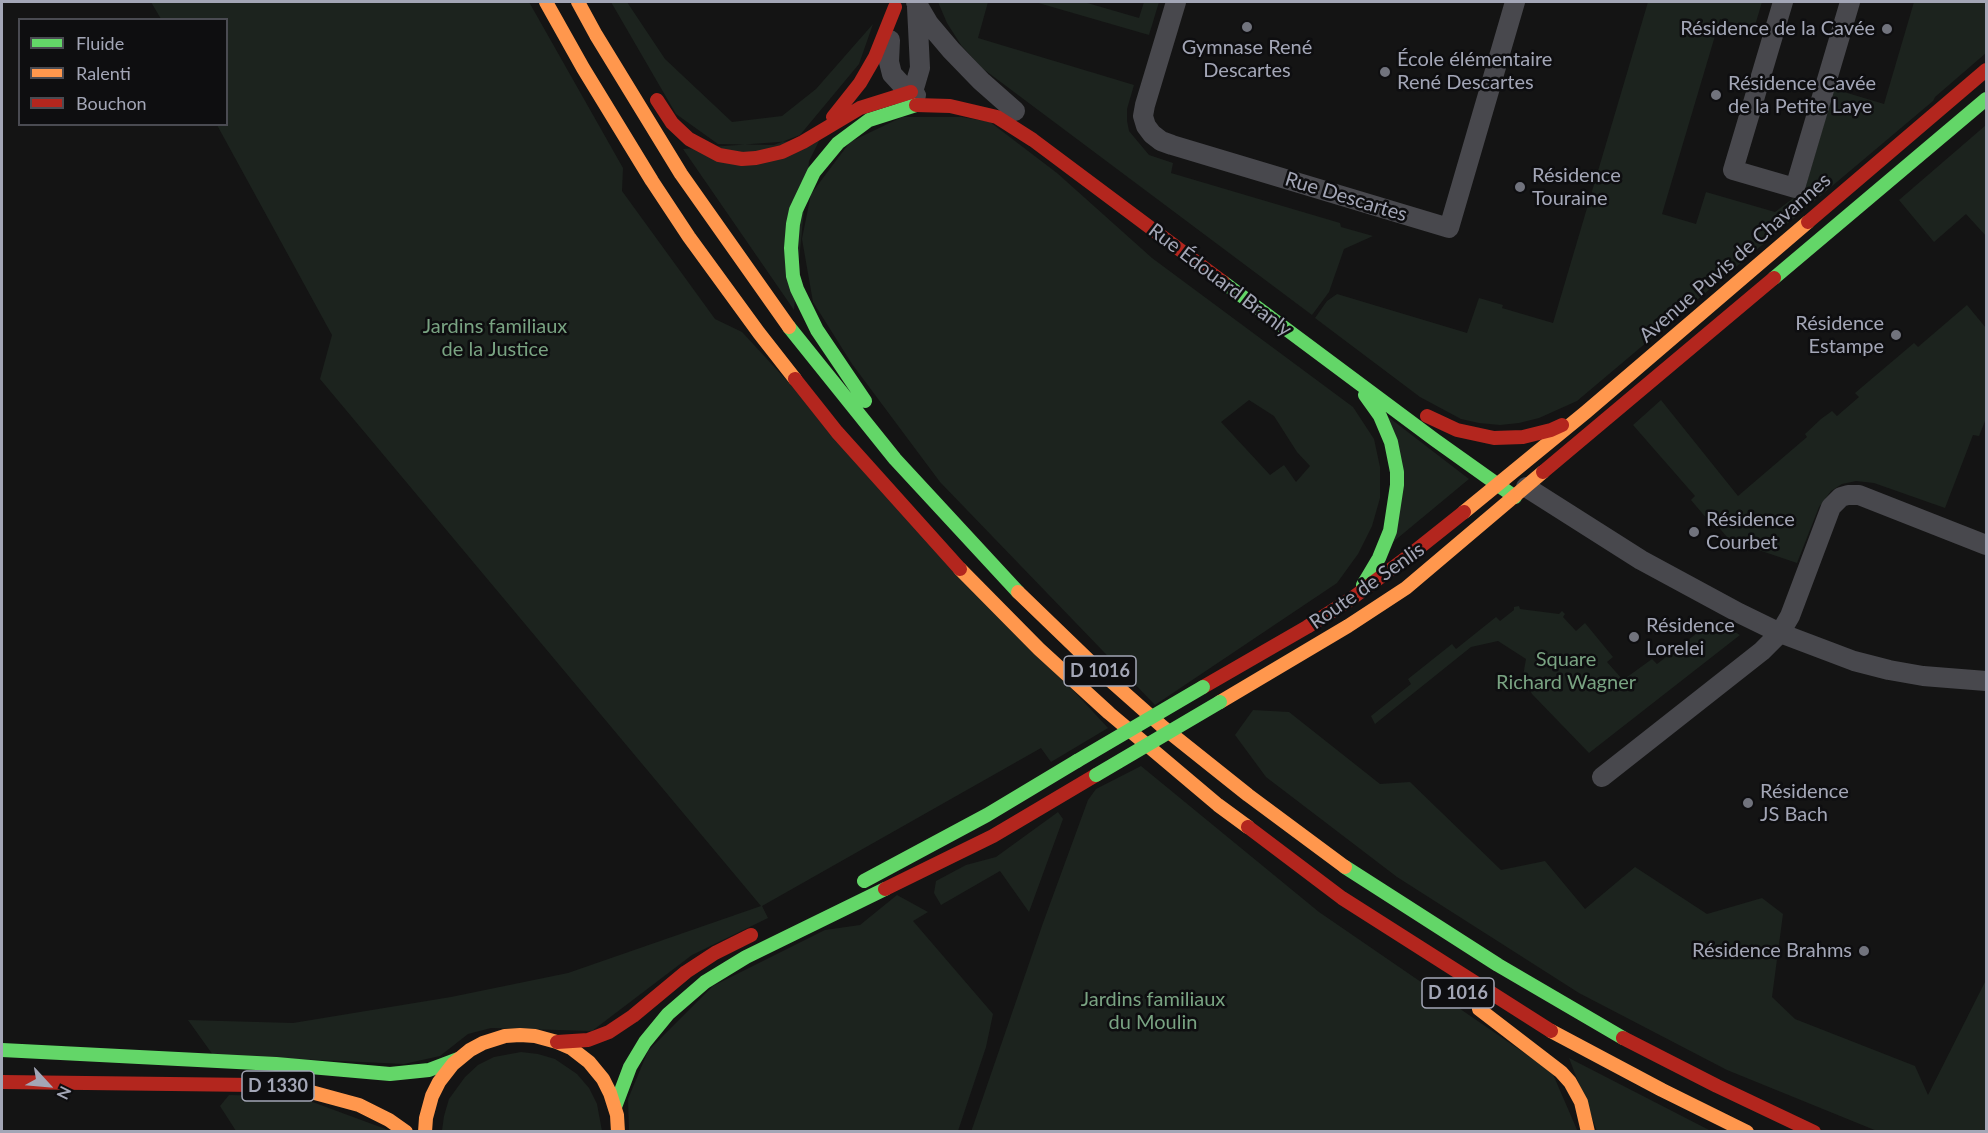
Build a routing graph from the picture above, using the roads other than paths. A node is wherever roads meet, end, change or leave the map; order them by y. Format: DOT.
graph roads {
  1 [pos="546,2"];
  2 [pos="578,2"];
  3 [pos="916,2"];
  4 [pos="1176,2"];
  5 [pos="1515,2"];
  6 [pos="1783,2"];
  7 [pos="1850,2"];
  8 [pos="895,4"];
  9 [pos="1986,70"];
  10 [pos="648,86"];
  11 [pos="972,92"];
  12 [pos="924,96"];
  13 [pos="1986,99"];
  14 [pos="896,110"];
  15 [pos="1021,114"];
  16 [pos="823,128"];
  17 [pos="1350,376"];
  18 [pos="1577,419"];
  19 [pos="1503,480"];
  20 [pos="1521,492"];
  21 [pos="949,519"];
  22 [pos="1986,544"];
  23 [pos="1351,599"];
  24 [pos="1780,633"];
  25 [pos="1986,681"];
  26 [pos="1602,777"];
  27 [pos="1303,870"];
  28 [pos="850,888"];
  29 [pos="766,928"];
  30 [pos="1426,968"];
  31 [pos="1470,1002"];
  32 [pos="557,1042"];
  33 [pos="2,1050"];
  34 [pos="458,1059"];
  35 [pos="2,1082"];
  36 [pos="615,1107"];
  37 [pos="406,1131"];
  38 [pos="425,1131"];
  39 [pos="618,1131"];
  40 [pos="1588,1131"];
  41 [pos="1747,1131"];
  42 [pos="1814,1131"];
  1 -- 27 [label="main road, D 1016"];
  2 -- 21 [label="main road, D 1016"];
  3 -- 12 [label="street"];
  3 -- 15 [label="street"];
  4 -- 5 [label="street, Rue Descartes"];
  6 -- 7 [label="street"];
  8 -- 12 [label="street"];
  8 -- 16 [label="main road"];
  9 -- 18 [label="main road, Avenue Puvis de Chavannes"];
  10 -- 16 [label="main road"];
  11 -- 15 [label="main road"];
  12 -- 14 [label="street"];
  12 -- 14 [label="main road"];
  12 -- 16 [label="main road"];
  12 -- 17 [label="main road, Rue Édouard Branly"];
  13 -- 20 [label="main road, Avenue Puvis de Chavannes"];
  14 -- 21 [label="main road"];
  17 -- 19 [label="main road, Rue Édouard Branly"];
  17 -- 23 [label="main road"];
  18 -- 19 [label="main road, Avenue Puvis de Chavannes"];
  18 -- 19 [label="main road, Rue Édouard Branly"];
  19 -- 20 [label="main road, Rue Édouard Branly"];
  19 -- 23 [label="main road, Route de Senlis"];
  20 -- 24 [label="street"];
  20 -- 36 [label="main road, Route de Senlis, bridge"];
  21 -- 42 [label="main road, D 1016"];
  22 -- 24 [label="street"];
  23 -- 28 [label="main road, Route de Senlis, bridge"];
  24 -- 25 [label="street"];
  24 -- 26 [label="street"];
  27 -- 30 [label="main road, D 1016"];
  27 -- 41 [label="main road, D 1016"];
  29 -- 32 [label="main road"];
  31 -- 40 [label="main road, D 1016"];
  32 -- 34 [label="main road"];
  32 -- 36 [label="main road"];
  33 -- 34 [label="main road, D 1330"];
  34 -- 38 [label="main road"];
  35 -- 37 [label="main road, D 1330"];
  36 -- 39 [label="main road"];
}
